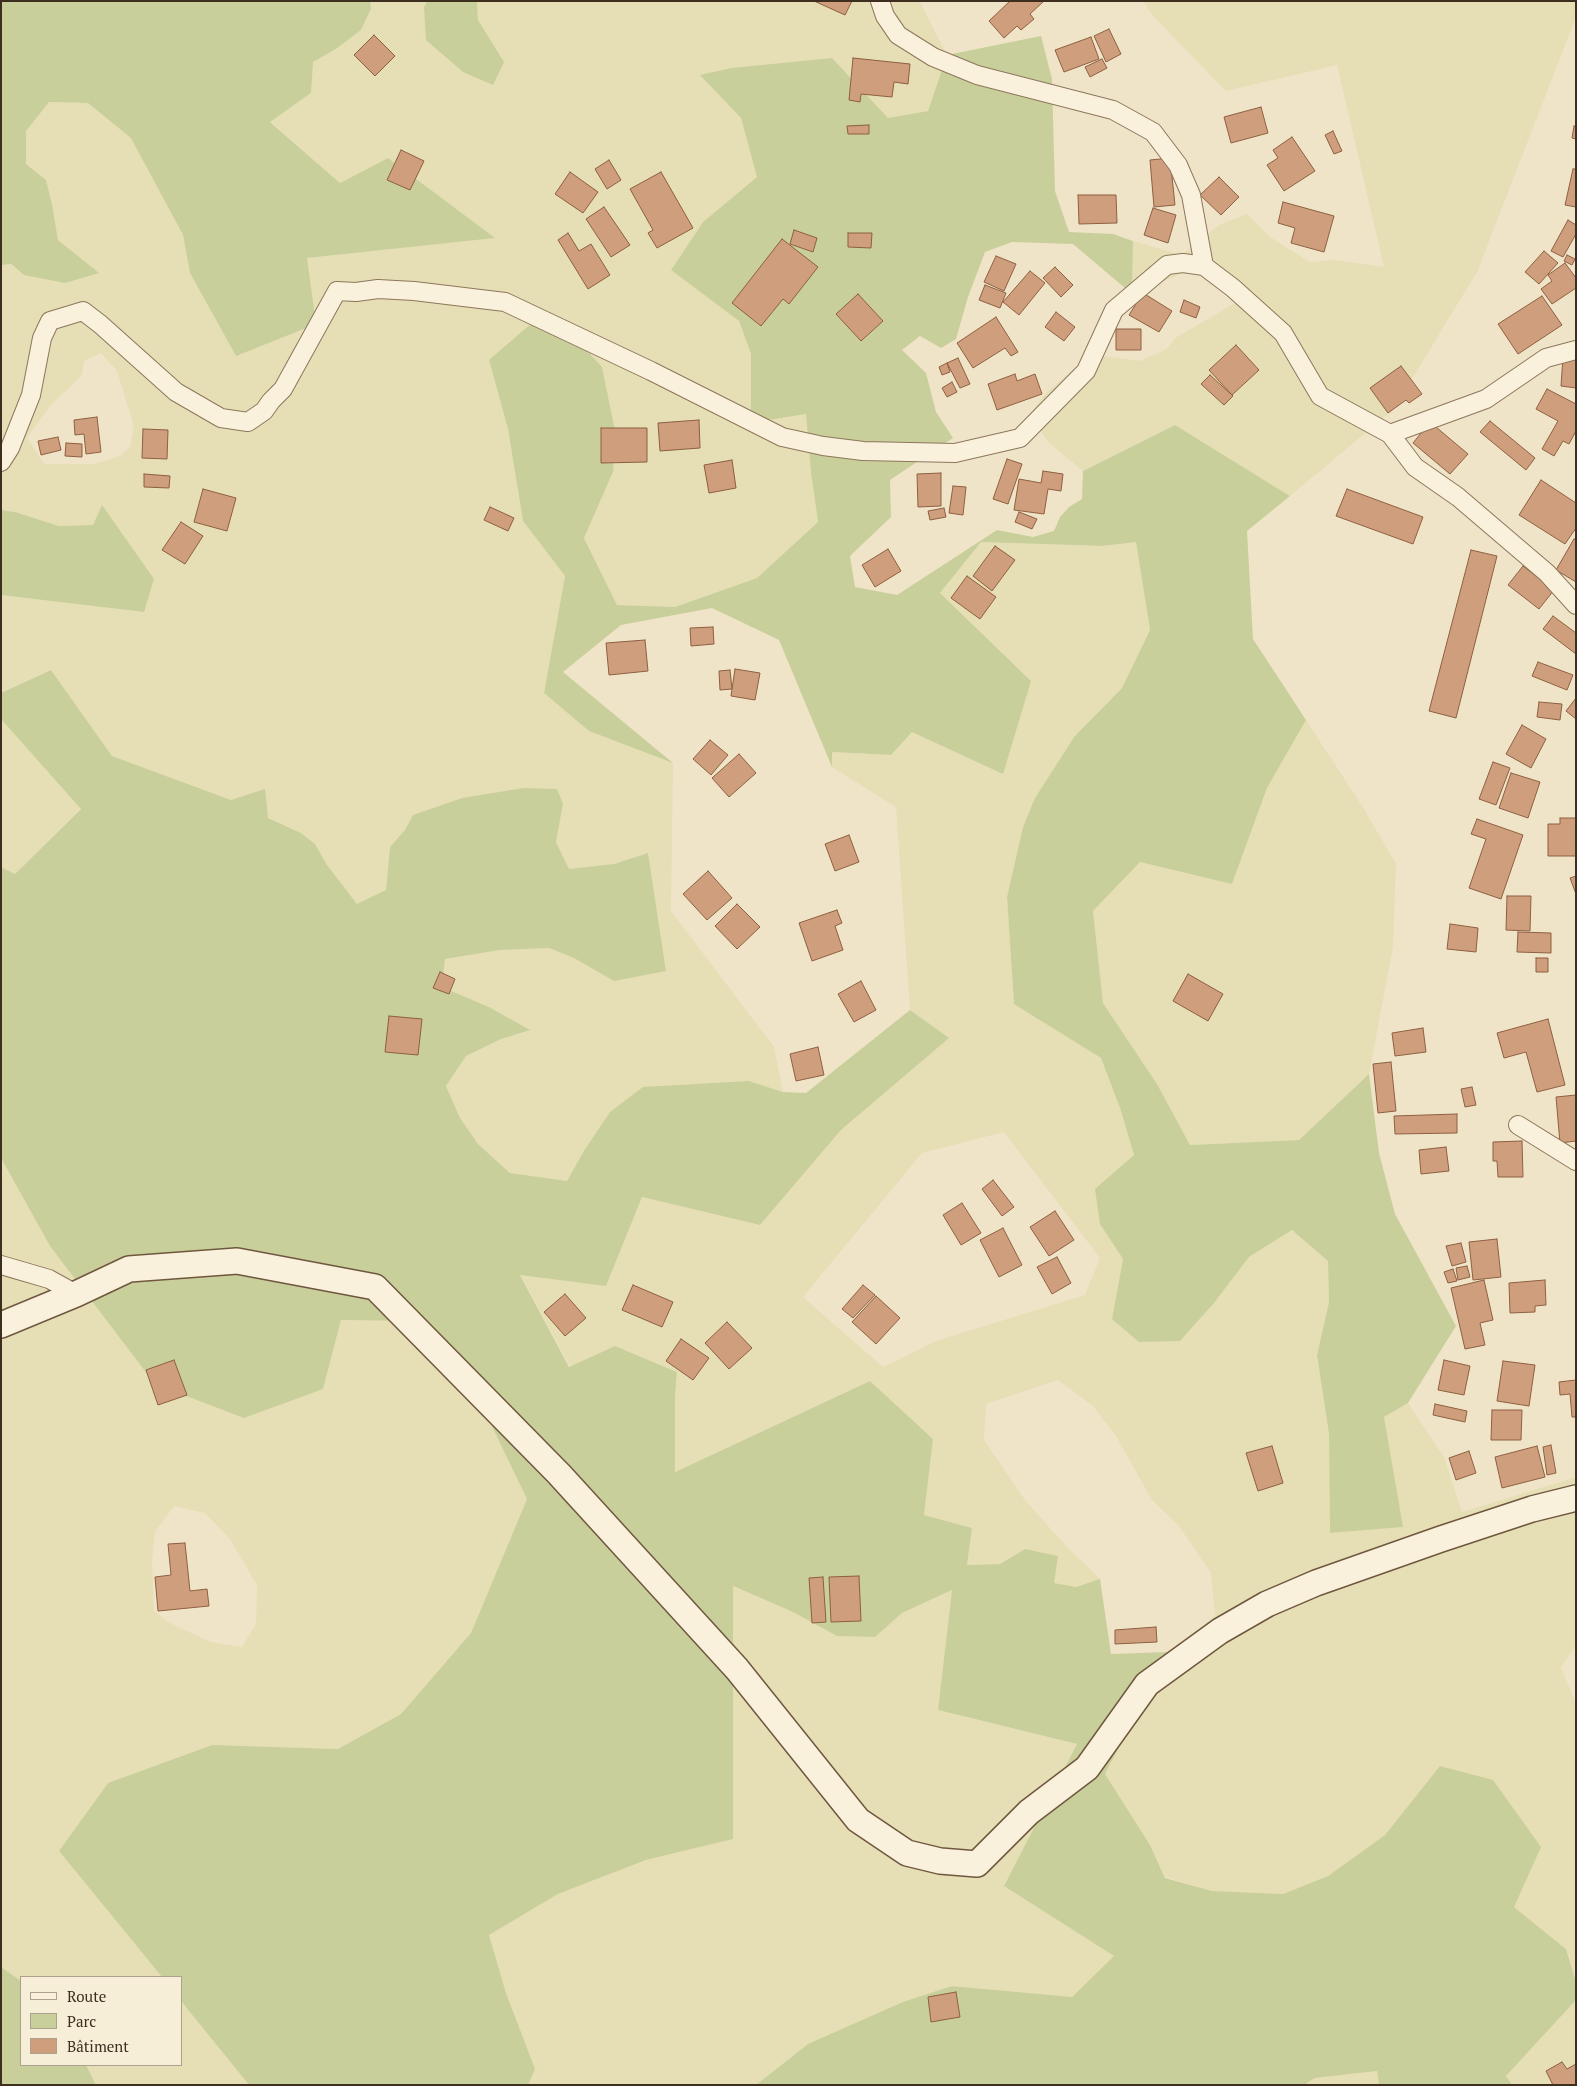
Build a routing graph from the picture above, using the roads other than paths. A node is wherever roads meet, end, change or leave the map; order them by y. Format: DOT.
graph roads {
  1 [pos="880,1"];
  2 [pos="1204,266"];
  3 [pos="1576,350"];
  4 [pos="1390,434"];
  5 [pos="1,462"];
  6 [pos="1576,605"];
  7 [pos="1518,1125"];
  8 [pos="1576,1161"];
  9 [pos="1,1266"];
  10 [pos="76,1294"];
  11 [pos="1,1326"];
  12 [pos="1576,1498"];
  1 -- 2 [label="street"];
  2 -- 4 [label="street"];
  2 -- 5 [label="street"];
  3 -- 4 [label="street"];
  4 -- 6 [label="street"];
  7 -- 8 [label="street"];
  9 -- 10 [label="street"];
  10 -- 11 [label="street"];
  10 -- 12 [label="street"];
}
